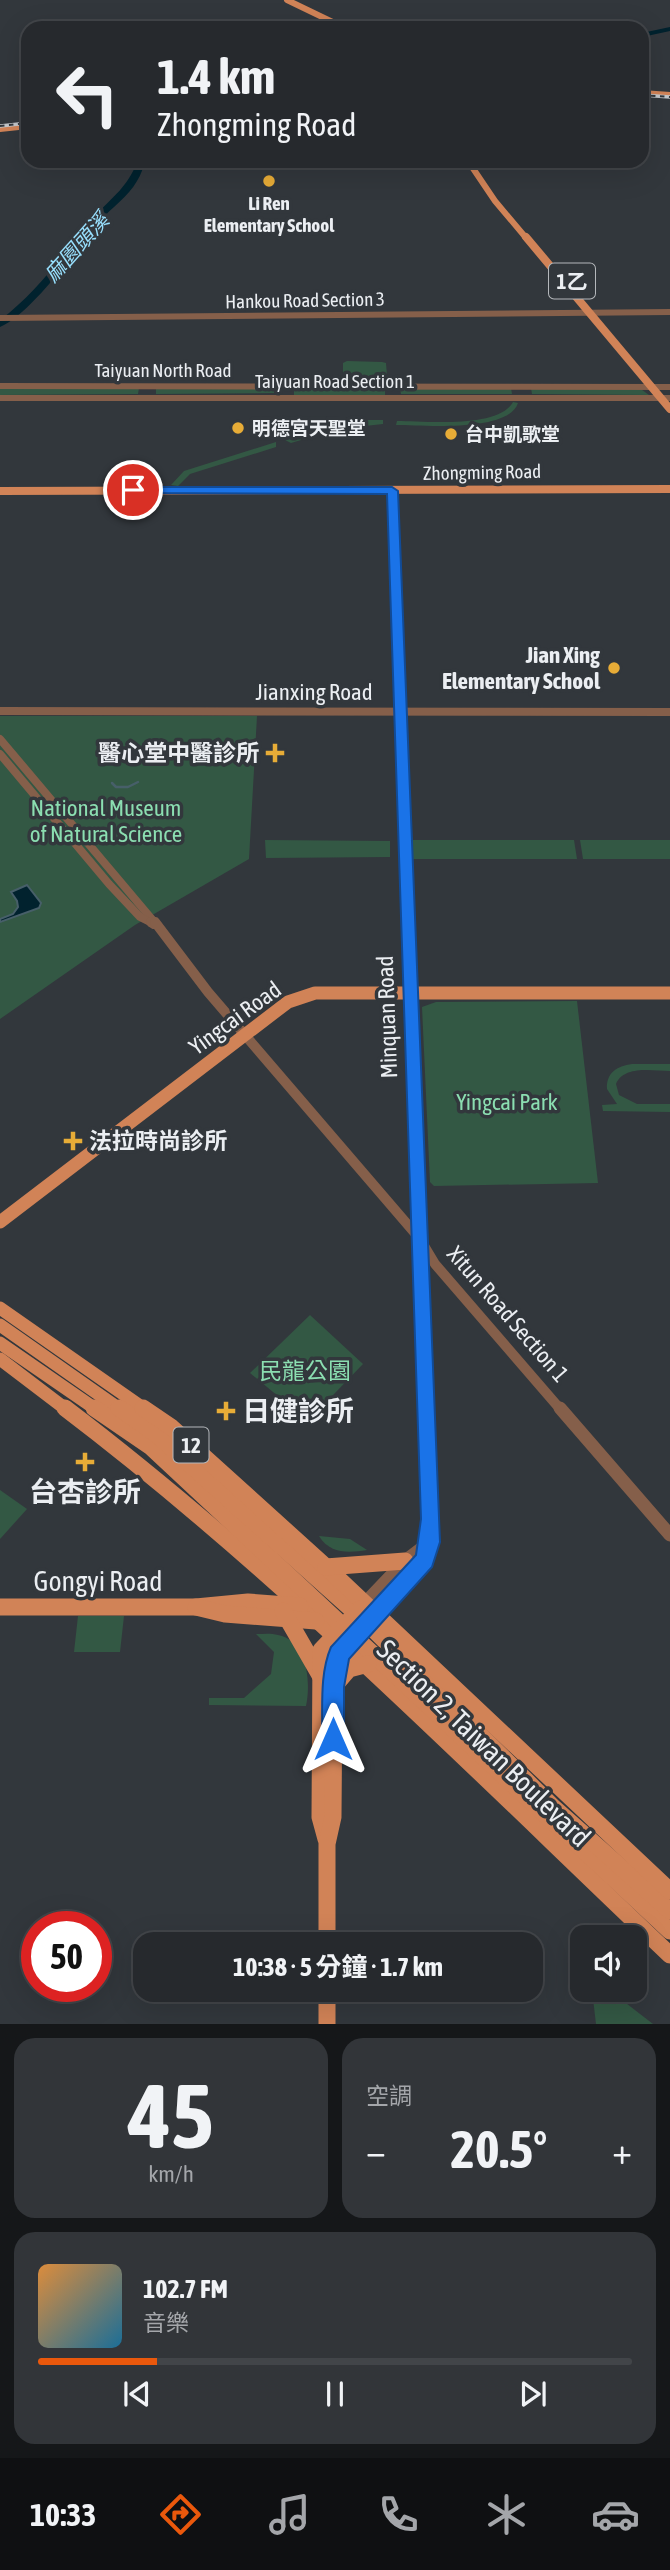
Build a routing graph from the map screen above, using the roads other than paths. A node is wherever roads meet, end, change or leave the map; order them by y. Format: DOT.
graph roads {
  1 [pos="279,0"];
  2 [pos="287,0"];
  3 [pos="322,21"];
  4 [pos="330,21"];
  5 [pos="649,96"];
  6 [pos="670,97"];
  7 [pos="21,122"];
  8 [pos="0,123"];
  9 [pos="21,127"];
  10 [pos="0,129"];
  11 [pos="473,168"];
  12 [pos="481,168"];
  13 [pos="670,312"];
  14 [pos="594,313"];
  15 [pos="0,318"];
  16 [pos="0,386"];
  17 [pos="650,386"];
  18 [pos="667,395"];
  19 [pos="0,398"];
  20 [pos="670,409"];
  21 [pos="670,489"];
  22 [pos="0,493"];
  23 [pos="392,493"];
  24 [pos="670,495"];
  25 [pos="0,711"];
  26 [pos="400,712"];
  27 [pos="670,712"];
  28 [pos="0,739"];
  29 [pos="0,754"];
  30 [pos="155,925"];
  31 [pos="410,993"];
  32 [pos="670,993"];
  33 [pos="244,1034"];
  34 [pos="0,1222"];
  35 [pos="420,1239"];
  36 [pos="0,1308"];
  37 [pos="0,1325"];
  38 [pos="0,1343"];
  39 [pos="0,1359"];
  40 [pos="670,1535"];
  41 [pos="430,1542"];
  42 [pos="405,1561"];
  43 [pos="326,1567"];
  44 [pos="0,1607"];
  45 [pos="288,1608"];
  46 [pos="366,1613"];
  47 [pos="320,1615"];
  48 [pos="344,1637"];
  49 [pos="372,1663"];
  50 [pos="328,1683"];
  51 [pos="327,1844"];
  52 [pos="670,1891"];
  53 [pos="670,1911"];
  54 [pos="670,1931"];
  55 [pos="327,1932"];
  56 [pos="670,1955"];
  57 [pos="327,2002"];
  58 [pos="327,2024"];
  1 -- 3 [label="main road"];
  2 -- 4 [label="main road"];
  5 -- 6 [label="main road"];
  7 -- 8 [label="main road"];
  9 -- 10 [label="main road"];
  11 -- 14 [label="main road, 1乙"];
  12 -- 14 [label="main road, 1乙"];
  13 -- 14 [label="street, Hankou Road Section 3"];
  14 -- 15 [label="street, Hankou Road Section 3"];
  14 -- 17 [label="main road, 1乙"];
  14 -- 18 [label="main road, 1乙"];
  16 -- 17 [label="street, Taiyuan North Road"];
  17 -- 18 [label="main road, 1乙"];
  18 -- 19 [label="street, Taiyuan Road Section 1"];
  18 -- 20 [label="main road, 1乙"];
  21 -- 23 [label="main road, Zhongming Road"];
  22 -- 23 [label="main road, Zhongming Road"];
  23 -- 24 [label="main road, Zhongming Road"];
  23 -- 26 [label="street, Minquan Road"];
  25 -- 26 [label="street, Jianxing Road"];
  26 -- 27 [label="street, Jianxing Road"];
  26 -- 31 [label="street, Minquan Road"];
  28 -- 30 [label="street, Xitun Road Section 1"];
  29 -- 30 [label="street, Xitun Road Section 1"];
  30 -- 33 [label="street, Xitun Road Section 1"];
  31 -- 32 [label="main road, Yingcai Road"];
  31 -- 33 [label="main road, Yingcai Road"];
  31 -- 35 [label="street, Minquan Road"];
  33 -- 34 [label="main road, Yingcai Road"];
  33 -- 35 [label="street, Xitun Road Section 1"];
  35 -- 40 [label="street, Xitun Road Section 1"];
  35 -- 41 [label="street, Minquan Road"];
  36 -- 43 [label="main road, Section 2, Taiwan Boulevard / 12"];
  37 -- 46 [label="main road, 12"];
  38 -- 47 [label="main road, 12"];
  39 -- 45 [label="main road, 12"];
  41 -- 42 [label="street"];
  41 -- 46 [label="street"];
  42 -- 43 [label="main road"];
  42 -- 46 [label="street"];
  43 -- 46 [label="main road, Section 2, Taiwan Boulevard / 12"];
  44 -- 45 [label="main road, Gongyi Road"];
  45 -- 47 [label="main road, Gongyi Road"];
  45 -- 50 [label="main road"];
  46 -- 47 [label="main road, Gongyi Road"];
  46 -- 48 [label="main road"];
  46 -- 52 [label="main road, Section 2, Taiwan Boulevard"];
  46 -- 53 [label="main road, 12"];
  47 -- 48 [label="main road, Section 2, Taiwan Boulevard / 12"];
  48 -- 49 [label="main road, Section 2, Taiwan Boulevard"];
  48 -- 50 [label="main road"];
  49 -- 50 [label="main road"];
  49 -- 54 [label="main road"];
  49 -- 56 [label="main road, Section 2, Taiwan Boulevard"];
  50 -- 51 [label="main road"];
  51 -- 55 [label="main road"];
  57 -- 58 [label="main road"];
}
